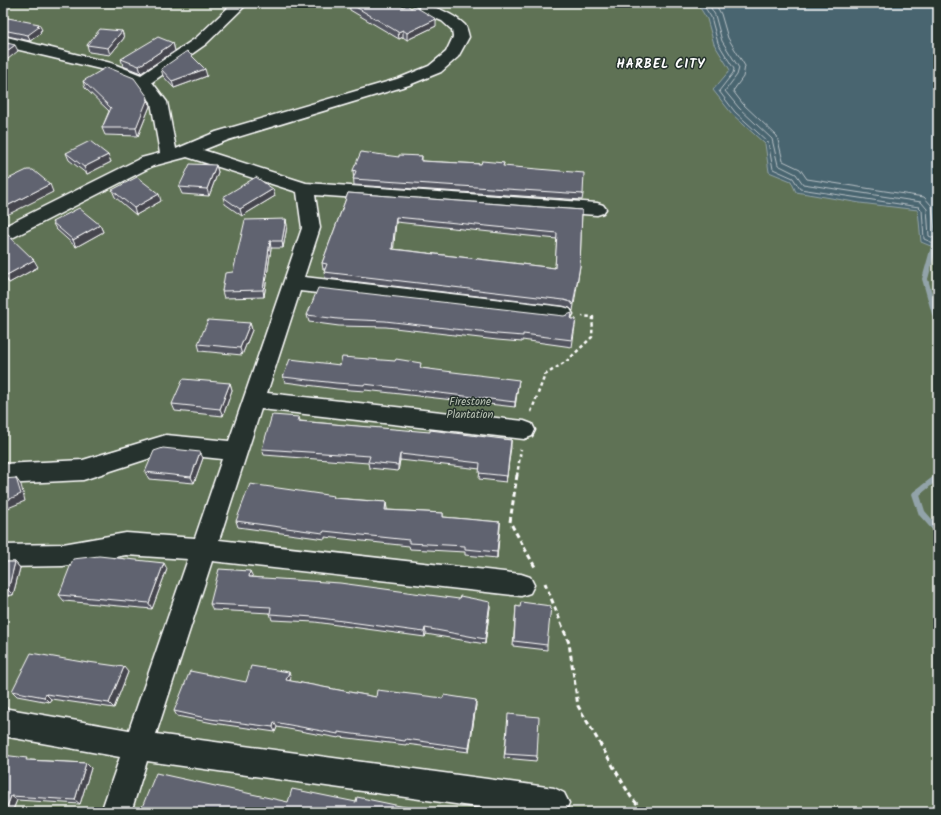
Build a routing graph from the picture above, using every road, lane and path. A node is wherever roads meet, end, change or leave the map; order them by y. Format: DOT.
graph roads {
  1 [pos="6,3"];
  2 [pos="241,3"];
  3 [pos="3,4"];
  4 [pos="425,9"];
  5 [pos="3,41"];
  6 [pos="143,81"];
  7 [pos="186,151"];
  8 [pos="169,156"];
  9 [pos="305,190"];
  10 [pos="598,209"];
  11 [pos="3,236"];
  12 [pos="293,283"];
  13 [pos="564,314"];
  14 [pos="254,400"];
  15 [pos="524,430"];
  16 [pos="237,451"];
  17 [pos="3,474"];
  18 [pos="204,549"];
  19 [pos="3,556"];
  20 [pos="534,579"];
  21 [pos="3,722"];
  22 [pos="139,746"];
  23 [pos="554,802"];
  24 [pos="116,812"];
  25 [pos="644,812"];
  1 -- 3 [label="path"];
  2 -- 6 [label="street"];
  4 -- 7 [label="street"];
  5 -- 6 [label="street"];
  6 -- 8 [label="street"];
  7 -- 8 [label="street"];
  7 -- 9 [label="street"];
  8 -- 11 [label="street"];
  9 -- 10 [label="street"];
  9 -- 12 [label="street"];
  12 -- 13 [label="street"];
  12 -- 14 [label="street"];
  13 -- 15 [label="path"];
  14 -- 15 [label="street"];
  14 -- 16 [label="street"];
  15 -- 20 [label="path"];
  16 -- 17 [label="street"];
  16 -- 18 [label="street"];
  18 -- 19 [label="street"];
  18 -- 20 [label="street"];
  18 -- 22 [label="street"];
  20 -- 25 [label="path"];
  21 -- 22 [label="street"];
  22 -- 23 [label="street"];
  22 -- 24 [label="street"];
}
